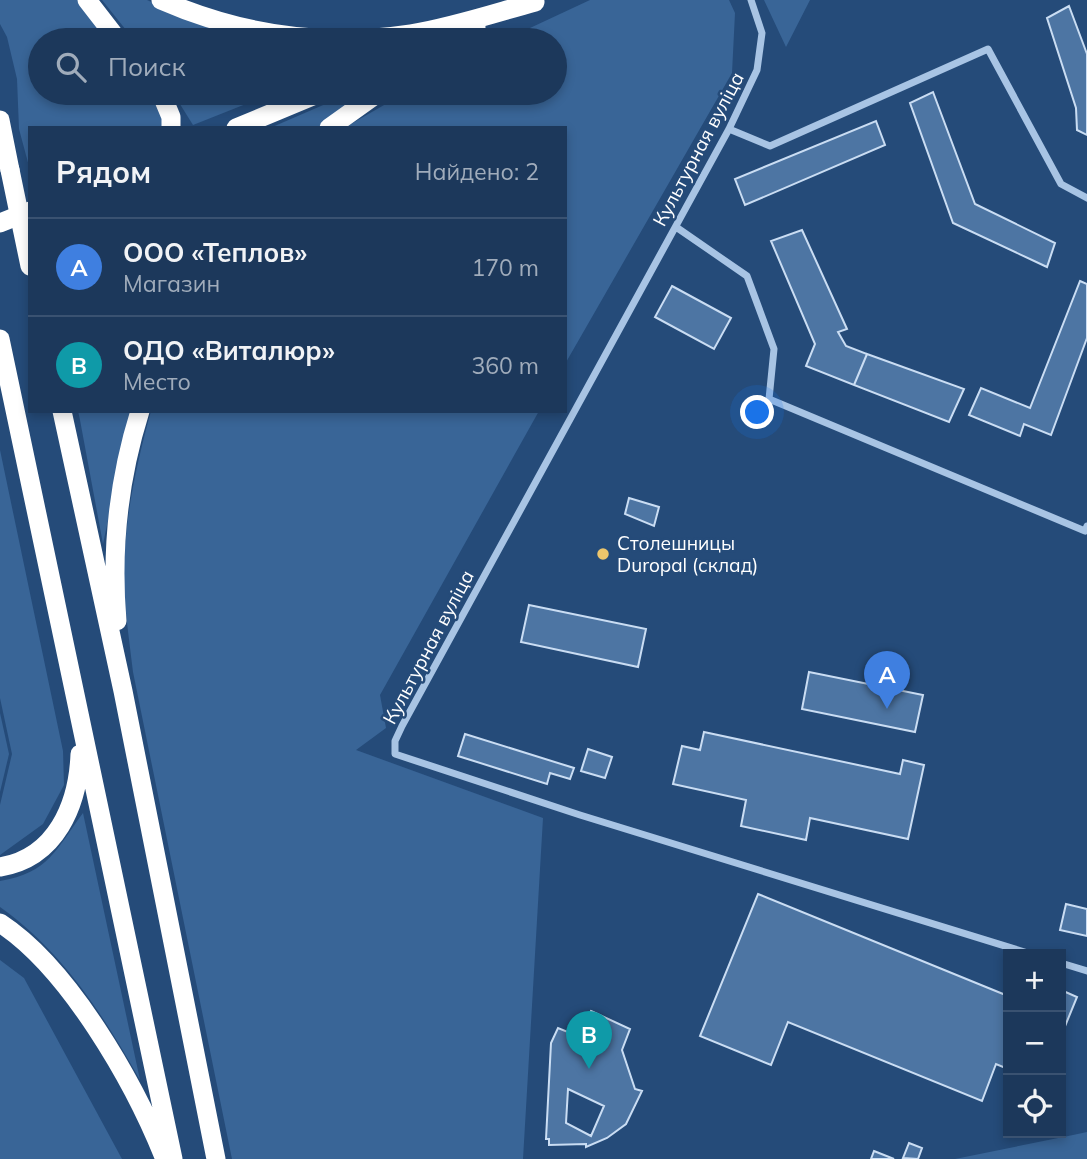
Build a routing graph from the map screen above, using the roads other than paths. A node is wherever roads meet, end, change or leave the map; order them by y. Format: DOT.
graph roads {
  1 [pos="87,0"];
  2 [pos="161,0"];
  3 [pos="751,0"];
  4 [pos="535,2"];
  5 [pos="109,28"];
  6 [pos="245,28"];
  7 [pos="436,28"];
  8 [pos="474,28"];
  9 [pos="492,28"];
  10 [pos="166,105"];
  11 [pos="291,105"];
  12 [pos="361,105"];
  13 [pos="0,120"];
  14 [pos="171,126"];
  15 [pos="241,126"];
  16 [pos="332,126"];
  17 [pos="729,129"];
  18 [pos="1087,198"];
  19 [pos="28,212"];
  20 [pos="0,223"];
  21 [pos="676,226"];
  22 [pos="28,256"];
  23 [pos="0,339"];
  24 [pos="62,413"];
  25 [pos="140,413"];
  26 [pos="1087,526"];
  27 [pos="123,691"];
  28 [pos="82,729"];
  29 [pos="0,867"];
  30 [pos="0,923"];
  31 [pos="1015,949"];
  32 [pos="1066,965"];
  33 [pos="1087,971"];
  34 [pos="164,1159"];
  35 [pos="173,1159"];
  36 [pos="216,1159"];
  1 -- 5 [label="highway"];
  2 -- 6 [label="highway"];
  3 -- 17 [label="street, Культурная вуліца"];
  4 -- 7 [label="highway"];
  4 -- 8 [label="highway"];
  4 -- 9 [label="highway"];
  10 -- 14 [label="highway"];
  11 -- 15 [label="highway"];
  12 -- 16 [label="highway"];
  13 -- 22 [label="highway, bridge"];
  17 -- 18 [label="street"];
  17 -- 21 [label="street, Культурная вуліца"];
  19 -- 20 [label="highway"];
  21 -- 26 [label="street"];
  21 -- 31 [label="street, Культурная вуліца"];
  23 -- 28 [label="highway"];
  24 -- 27 [label="highway"];
  25 -- 27 [label="highway"];
  27 -- 36 [label="highway"];
  28 -- 29 [label="highway"];
  28 -- 35 [label="highway"];
  30 -- 34 [label="highway"];
  32 -- 33 [label="street"];
}
